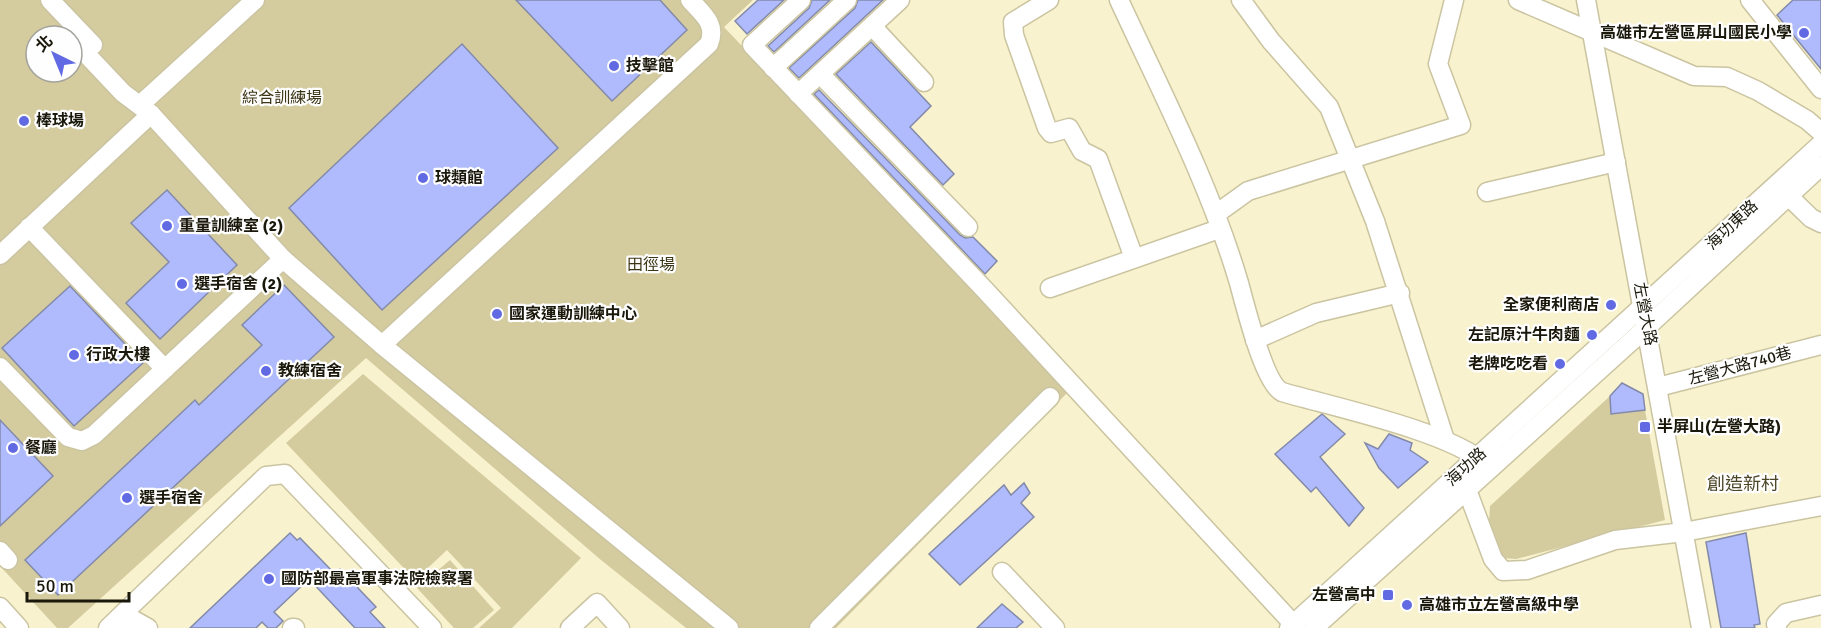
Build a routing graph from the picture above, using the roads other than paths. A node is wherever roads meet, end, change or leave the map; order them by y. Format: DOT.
graph roads {
  1 [pos="35,0"];
  2 [pos="50,0"];
  3 [pos="255,0"];
  4 [pos="690,0"];
  5 [pos="801,0"];
  6 [pos="847,0"];
  7 [pos="900,0"];
  8 [pos="1049,0"];
  9 [pos="1119,0"];
  10 [pos="1242,0"];
  11 [pos="1454,0"];
  12 [pos="1518,0"];
  13 [pos="1586,0"];
  14 [pos="1750,0"];
  15 [pos="58,24"];
  16 [pos="872,26"];
  17 [pos="1592,32"];
  18 [pos="84,52"];
  19 [pos="773,68"];
  20 [pos="820,74"];
  21 [pos="924,82"];
  22 [pos="1821,89"];
  23 [pos="798,94"];
  24 [pos="146,109"];
  25 [pos="1821,132"];
  26 [pos="1821,144"];
  27 [pos="1351,158"];
  28 [pos="1616,162"];
  29 [pos="1821,166"];
  30 [pos="1783,190"];
  31 [pos="1487,192"];
  32 [pos="939,197"];
  33 [pos="917,219"];
  34 [pos="1218,221"];
  35 [pos="1821,223"];
  36 [pos="29,227"];
  37 [pos="968,227"];
  38 [pos="0,255"];
  39 [pos="1134,258"];
  40 [pos="283,259"];
  41 [pos="1050,288"];
  42 [pos="1400,293"];
  43 [pos="1643,307"];
  44 [pos="1647,327"];
  45 [pos="1255,340"];
  46 [pos="382,345"];
  47 [pos="1821,345"];
  48 [pos="165,369"];
  49 [pos="3,376"];
  50 [pos="1658,387"];
  51 [pos="1050,397"];
  52 [pos="1445,440"];
  53 [pos="1484,463"];
  54 [pos="1461,483"];
  55 [pos="1821,506"];
  56 [pos="1684,532"];
  57 [pos="1002,572"];
  58 [pos="1821,605"];
  59 [pos="0,607"];
  60 [pos="127,621"];
  61 [pos="1048,626"];
  62 [pos="1293,627"];
  63 [pos="19,628"];
  64 [pos="108,628"];
  65 [pos="148,628"];
  66 [pos="432,628"];
  67 [pos="570,628"];
  68 [pos="620,628"];
  69 [pos="729,628"];
  70 [pos="819,628"];
  71 [pos="1314,628"];
  72 [pos="1701,628"];
  73 [pos="1776,628"];
  1 -- 15 [label="street"];
  2 -- 24 [label="street"];
  3 -- 24 [label="street"];
  4 -- 46 [label="street"];
  5 -- 19 [label="street"];
  6 -- 19 [label="street"];
  7 -- 16 [label="street"];
  8 -- 39 [label="street"];
  9 -- 34 [label="street"];
  10 -- 27 [label="street"];
  11 -- 27 [label="street"];
  12 -- 17 [label="street"];
  13 -- 17 [label="street, 左營大路"];
  14 -- 22 [label="street"];
  16 -- 20 [label="street"];
  16 -- 21 [label="street"];
  17 -- 25 [label="street"];
  17 -- 28 [label="street, 左營大路"];
  18 -- 24 [label="street"];
  19 -- 23 [label="street"];
  20 -- 23 [label="street"];
  20 -- 32 [label="street"];
  23 -- 33 [label="street"];
  24 -- 36 [label="street"];
  24 -- 40 [label="street"];
  26 -- 30 [label="street, 海功東路"];
  27 -- 34 [label="street"];
  27 -- 42 [label="street"];
  28 -- 31 [label="street"];
  28 -- 43 [label="street, 左營大路"];
  29 -- 30 [label="street, 海功東路"];
  30 -- 35 [label="street"];
  30 -- 43 [label="street, 海功東路"];
  30 -- 44 [label="street, 海功東路"];
  32 -- 33 [label="street"];
  32 -- 37 [label="street"];
  33 -- 62 [label="street"];
  34 -- 39 [label="street"];
  34 -- 45 [label="street"];
  36 -- 38 [label="street"];
  36 -- 48 [label="street"];
  39 -- 41 [label="street"];
  40 -- 46 [label="street"];
  40 -- 48 [label="street"];
  42 -- 45 [label="street"];
  42 -- 52 [label="street"];
  43 -- 44 [label="street, 左營大路"];
  43 -- 53 [label="street, 海功路"];
  44 -- 50 [label="street, 左營大路"];
  44 -- 53 [label="street, 海功路"];
  45 -- 52 [label="street"];
  46 -- 69 [label="street"];
  47 -- 50 [label="street, 左營大路740巷"];
  48 -- 49 [label="street"];
  50 -- 56 [label="street, 左營大路"];
  51 -- 70 [label="street"];
  52 -- 53 [label="street"];
  53 -- 54 [label="street, 海功路"];
  54 -- 56 [label="street"];
  54 -- 62 [label="street, 海功路"];
  54 -- 71 [label="street, 海功路"];
  55 -- 56 [label="street"];
  56 -- 72 [label="street, 左營大路"];
  57 -- 61 [label="street"];
  58 -- 73 [label="street"];
  59 -- 63 [label="street"];
  60 -- 64 [label="street"];
  60 -- 65 [label="street"];
  60 -- 66 [label="street"];
  67 -- 68 [label="street"];
}
